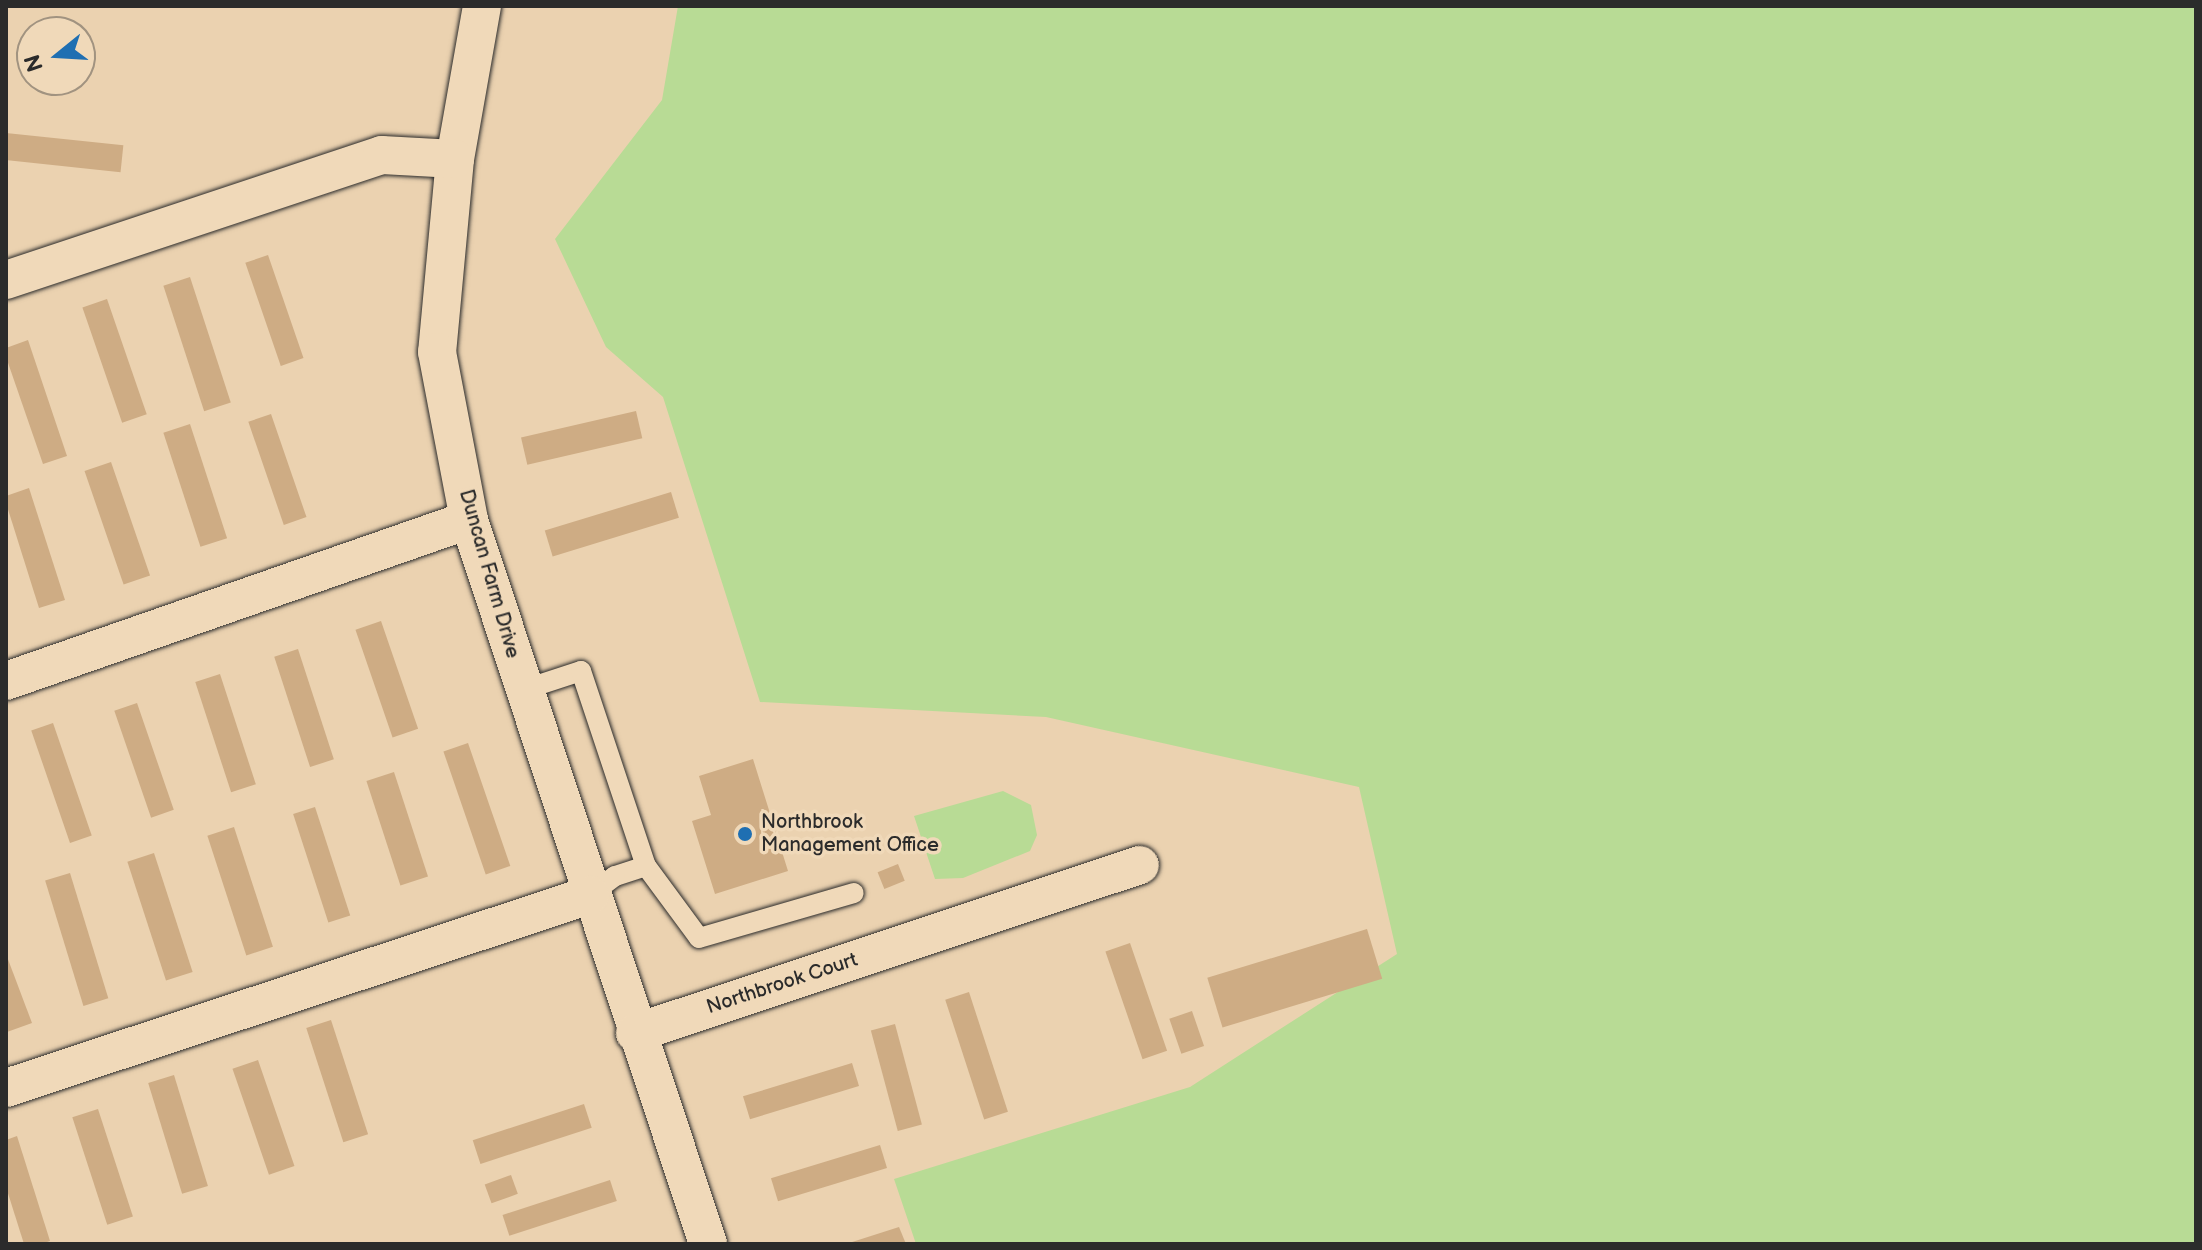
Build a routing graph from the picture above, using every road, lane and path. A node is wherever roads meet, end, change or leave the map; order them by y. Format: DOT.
graph roads {
  1 [pos="482,6"];
  2 [pos="455,159"];
  3 [pos="6,280"];
  4 [pos="469,520"];
  5 [pos="6,681"];
  6 [pos="523,690"];
  7 [pos="1140,865"];
  8 [pos="646,866"];
  9 [pos="854,893"];
  10 [pos="590,895"];
  11 [pos="635,1033"];
  12 [pos="6,1088"];
  13 [pos="708,1244"];
  1 -- 2 [label="street, Duncan Farm Drive"];
  2 -- 3 [label="street"];
  2 -- 4 [label="street, Duncan Farm Drive"];
  4 -- 5 [label="street"];
  4 -- 6 [label="street, Duncan Farm Drive"];
  6 -- 8 [label="lane"];
  6 -- 10 [label="street, Duncan Farm Drive"];
  7 -- 11 [label="street, Northbrook Court"];
  8 -- 9 [label="lane"];
  8 -- 10 [label="lane"];
  10 -- 11 [label="street, Duncan Farm Drive"];
  10 -- 12 [label="street"];
  11 -- 13 [label="street"];
}
